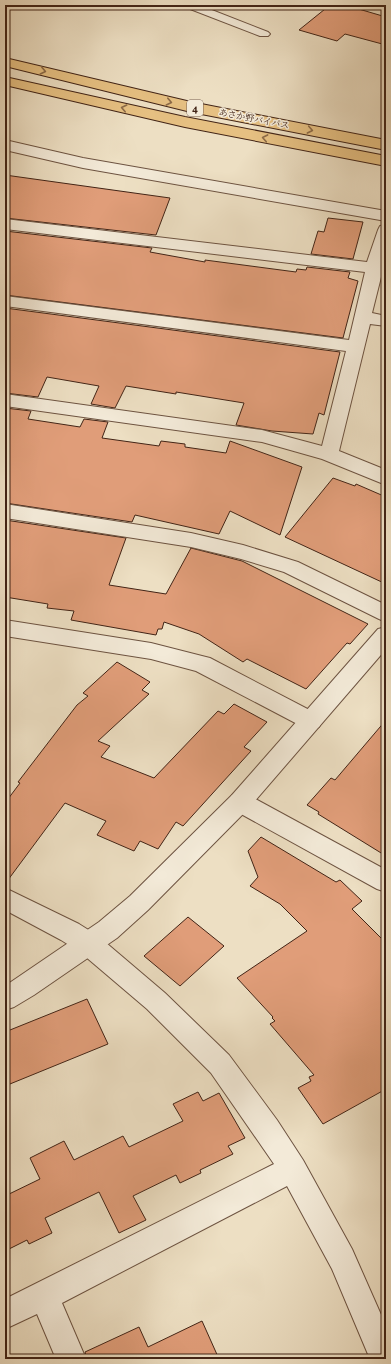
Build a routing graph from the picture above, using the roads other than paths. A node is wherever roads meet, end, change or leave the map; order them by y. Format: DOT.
graph roads {
  1 [pos="189,5"];
  2 [pos="264,34"];
  3 [pos="5,62"];
  4 [pos="5,81"];
  5 [pos="386,145"];
  6 [pos="5,146"];
  7 [pos="25,150"];
  8 [pos="5,157"];
  9 [pos="386,161"];
  10 [pos="386,216"];
  11 [pos="5,224"];
  12 [pos="386,230"];
  13 [pos="374,268"];
  14 [pos="5,302"];
  15 [pos="362,317"];
  16 [pos="386,321"];
  17 [pos="356,347"];
  18 [pos="5,400"];
  19 [pos="329,454"];
  20 [pos="386,478"];
  21 [pos="5,511"];
  22 [pos="386,614"];
  23 [pos="5,628"];
  24 [pos="386,635"];
  25 [pos="311,721"];
  26 [pos="240,802"];
  27 [pos="386,882"];
  28 [pos="5,898"];
  29 [pos="88,944"];
  30 [pos="5,999"];
  31 [pos="293,1169"];
  32 [pos="44,1296"];
  33 [pos="5,1314"];
  34 [pos="71,1359"];
  35 [pos="385,1359"];
  1 -- 2 [label="lane"];
  3 -- 5 [label="highway, あさか野バイパス / 4, one-way"];
  9 -- 4 [label="highway, あさか野バイパス / 4, one-way"];
  6 -- 7 [label="street"];
  7 -- 8 [label="street"];
  7 -- 10 [label="street"];
  11 -- 13 [label="street"];
  12 -- 13 [label="street"];
  13 -- 15 [label="street"];
  14 -- 17 [label="street"];
  15 -- 16 [label="street"];
  15 -- 17 [label="street"];
  17 -- 19 [label="street"];
  18 -- 19 [label="street"];
  19 -- 20 [label="street"];
  21 -- 22 [label="street"];
  23 -- 25 [label="street"];
  24 -- 25 [label="street"];
  25 -- 26 [label="street"];
  26 -- 27 [label="street"];
  26 -- 29 [label="street"];
  28 -- 29 [label="street"];
  29 -- 30 [label="street"];
  29 -- 31 [label="street"];
  31 -- 32 [label="street"];
  31 -- 35 [label="street"];
  32 -- 33 [label="street"];
  32 -- 34 [label="street"];
}
